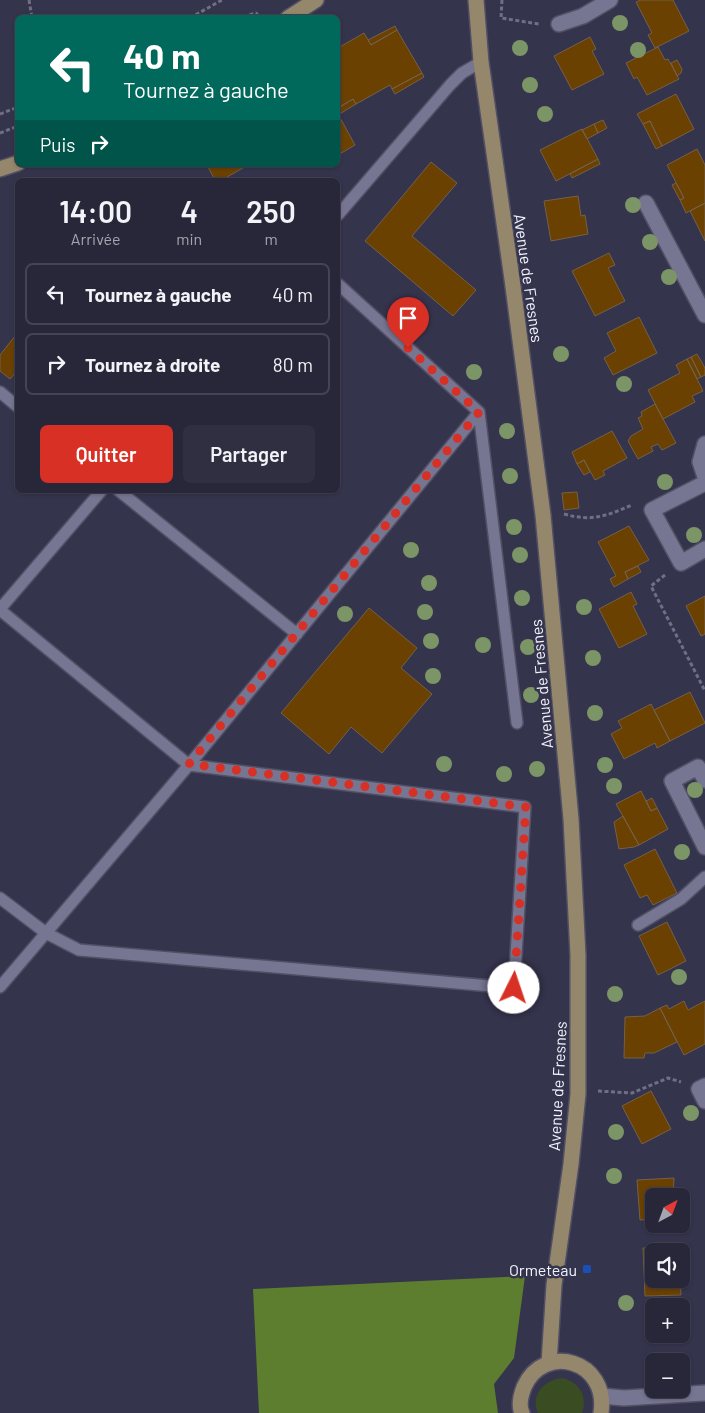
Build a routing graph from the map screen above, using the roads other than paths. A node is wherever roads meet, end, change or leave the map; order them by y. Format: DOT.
graph roads {
  1 [pos="316,0"];
  2 [pos="610,0"];
  3 [pos="475,2"];
  4 [pos="293,15"];
  5 [pos="559,24"];
  6 [pos="481,62"];
  7 [pos="15,164"];
  8 [pos="0,169"];
  9 [pos="646,203"];
  10 [pos="340,213"];
  11 [pos="340,286"];
  12 [pos="705,315"];
  13 [pos="0,392"];
  14 [pos="15,401"];
  15 [pos="479,412"];
  16 [pos="705,444"];
  17 [pos="705,477"];
  18 [pos="705,483"];
  19 [pos="99,493"];
  20 [pos="122,493"];
  21 [pos="705,549"];
  22 [pos="0,610"];
  23 [pos="297,634"];
  24 [pos="517,724"];
  25 [pos="189,764"];
  26 [pos="705,779"];
  27 [pos="705,847"];
  28 [pos="705,877"];
  29 [pos="0,898"];
  30 [pos="638,925"];
  31 [pos="46,933"];
  32 [pos="0,987"];
  33 [pos="549,1363"];
  34 [pos="705,1393"];
  35 [pos="602,1396"];
  36 [pos="522,1413"];
  37 [pos="601,1413"];
  1 -- 4 [label="street"];
  2 -- 5 [label="street"];
  3 -- 6 [label="street, Avenue de Fresnes"];
  6 -- 10 [label="lane"];
  6 -- 33 [label="street, Avenue de Fresnes"];
  7 -- 8 [label="street"];
  9 -- 12 [label="street"];
  11 -- 15 [label="lane"];
  13 -- 14 [label="lane"];
  15 -- 23 [label="lane"];
  15 -- 24 [label="lane"];
  16 -- 17 [label="street"];
  18 -- 21 [label="street"];
  19 -- 22 [label="lane"];
  20 -- 23 [label="lane"];
  22 -- 25 [label="lane"];
  23 -- 25 [label="lane"];
  25 -- 31 [label="lane"];
  25 -- 31 [label="lane"];
  26 -- 27 [label="street"];
  28 -- 30 [label="lane"];
  29 -- 31 [label="lane"];
  31 -- 32 [label="lane"];
  33 -- 35 [label="street"];
  33 -- 36 [label="street"];
  34 -- 35 [label="street"];
  35 -- 37 [label="street"];
}
